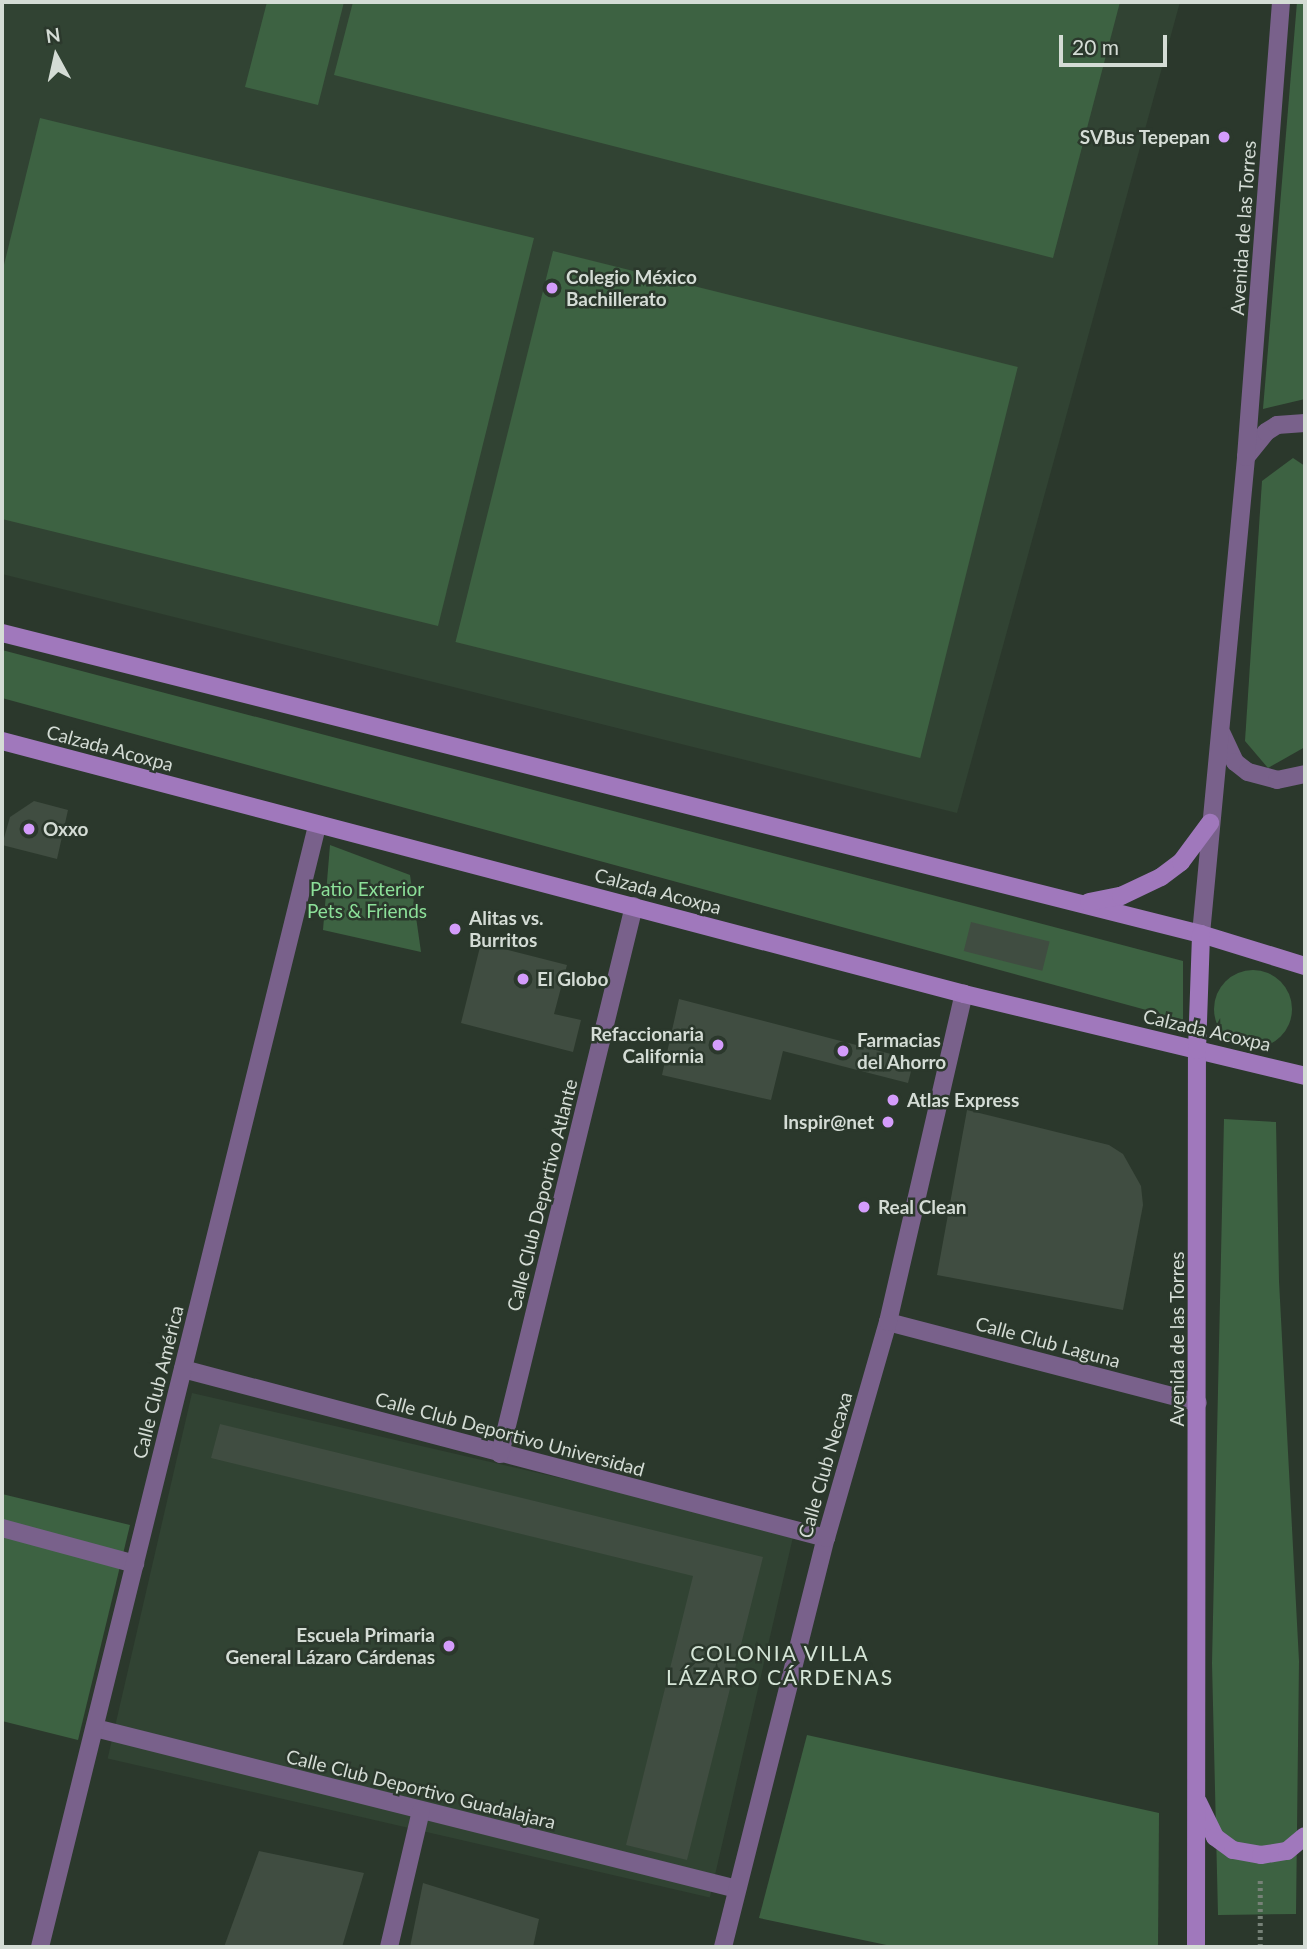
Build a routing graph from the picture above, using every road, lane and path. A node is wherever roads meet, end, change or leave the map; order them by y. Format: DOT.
graph roads {
  1 [pos="1281,2"];
  2 [pos="1305,423"];
  3 [pos="1246,457"];
  4 [pos="2,633"];
  5 [pos="1221,731"];
  6 [pos="2,741"];
  7 [pos="1305,774"];
  8 [pos="1210,823"];
  9 [pos="317,826"];
  10 [pos="1077,903"];
  11 [pos="634,906"];
  12 [pos="1200,934"];
  13 [pos="1305,966"];
  14 [pos="964,994"];
  15 [pos="1197,1049"];
  16 [pos="1305,1076"];
  17 [pos="888,1322"];
  18 [pos="183,1369"];
  19 [pos="1198,1403"];
  20 [pos="500,1454"];
  21 [pos="2,1528"];
  22 [pos="826,1538"];
  23 [pos="135,1564"];
  24 [pos="95,1728"];
  25 [pos="1196,1799"];
  26 [pos="421,1811"];
  27 [pos="1305,1836"];
  28 [pos="1261,1855"];
  29 [pos="737,1889"];
  30 [pos="40,1947"];
  31 [pos="389,1947"];
  32 [pos="723,1947"];
  33 [pos="1196,1947"];
  34 [pos="1260,1947"];
  1 -- 3 [label="street, Avenida de las Torres"];
  2 -- 3 [label="street"];
  3 -- 5 [label="street, Avenida de las Torres"];
  4 -- 10 [label="main road"];
  5 -- 7 [label="street"];
  5 -- 8 [label="street, Avenida de las Torres"];
  6 -- 9 [label="main road, Calzada Acoxpa"];
  8 -- 10 [label="main road"];
  8 -- 12 [label="street, Avenida de las Torres"];
  9 -- 11 [label="main road, Calzada Acoxpa"];
  9 -- 18 [label="street, Calle Club América"];
  10 -- 12 [label="main road"];
  11 -- 14 [label="main road, Calzada Acoxpa"];
  11 -- 20 [label="street, Calle Club Deportivo Atlante"];
  12 -- 13 [label="main road"];
  12 -- 15 [label="main road, Avenida de las Torres"];
  14 -- 15 [label="main road, Calzada Acoxpa"];
  14 -- 17 [label="street, Calle Club Necaxa"];
  15 -- 16 [label="main road, Calzada Acoxpa"];
  15 -- 19 [label="main road, Avenida de las Torres"];
  17 -- 19 [label="street, Calle Club Laguna"];
  17 -- 22 [label="street, Calle Club Necaxa"];
  18 -- 20 [label="street, Calle Club Deportivo Universidad"];
  18 -- 23 [label="street, Calle Club América"];
  19 -- 25 [label="main road, Avenida de las Torres"];
  20 -- 22 [label="street, Calle Club Deportivo Universidad"];
  21 -- 23 [label="street"];
  22 -- 29 [label="street, Calle Club Necaxa"];
  23 -- 24 [label="street, Calle Club América"];
  24 -- 26 [label="street, Calle Club Deportivo Guadalajara"];
  24 -- 30 [label="street, Calle Club América"];
  25 -- 28 [label="main road"];
  25 -- 33 [label="main road, Avenida de las Torres"];
  26 -- 29 [label="street, Calle Club Deportivo Guadalajara"];
  26 -- 31 [label="street"];
  27 -- 28 [label="main road"];
  28 -- 34 [label="path"];
  29 -- 32 [label="street, Calle Club Necaxa"];
}
